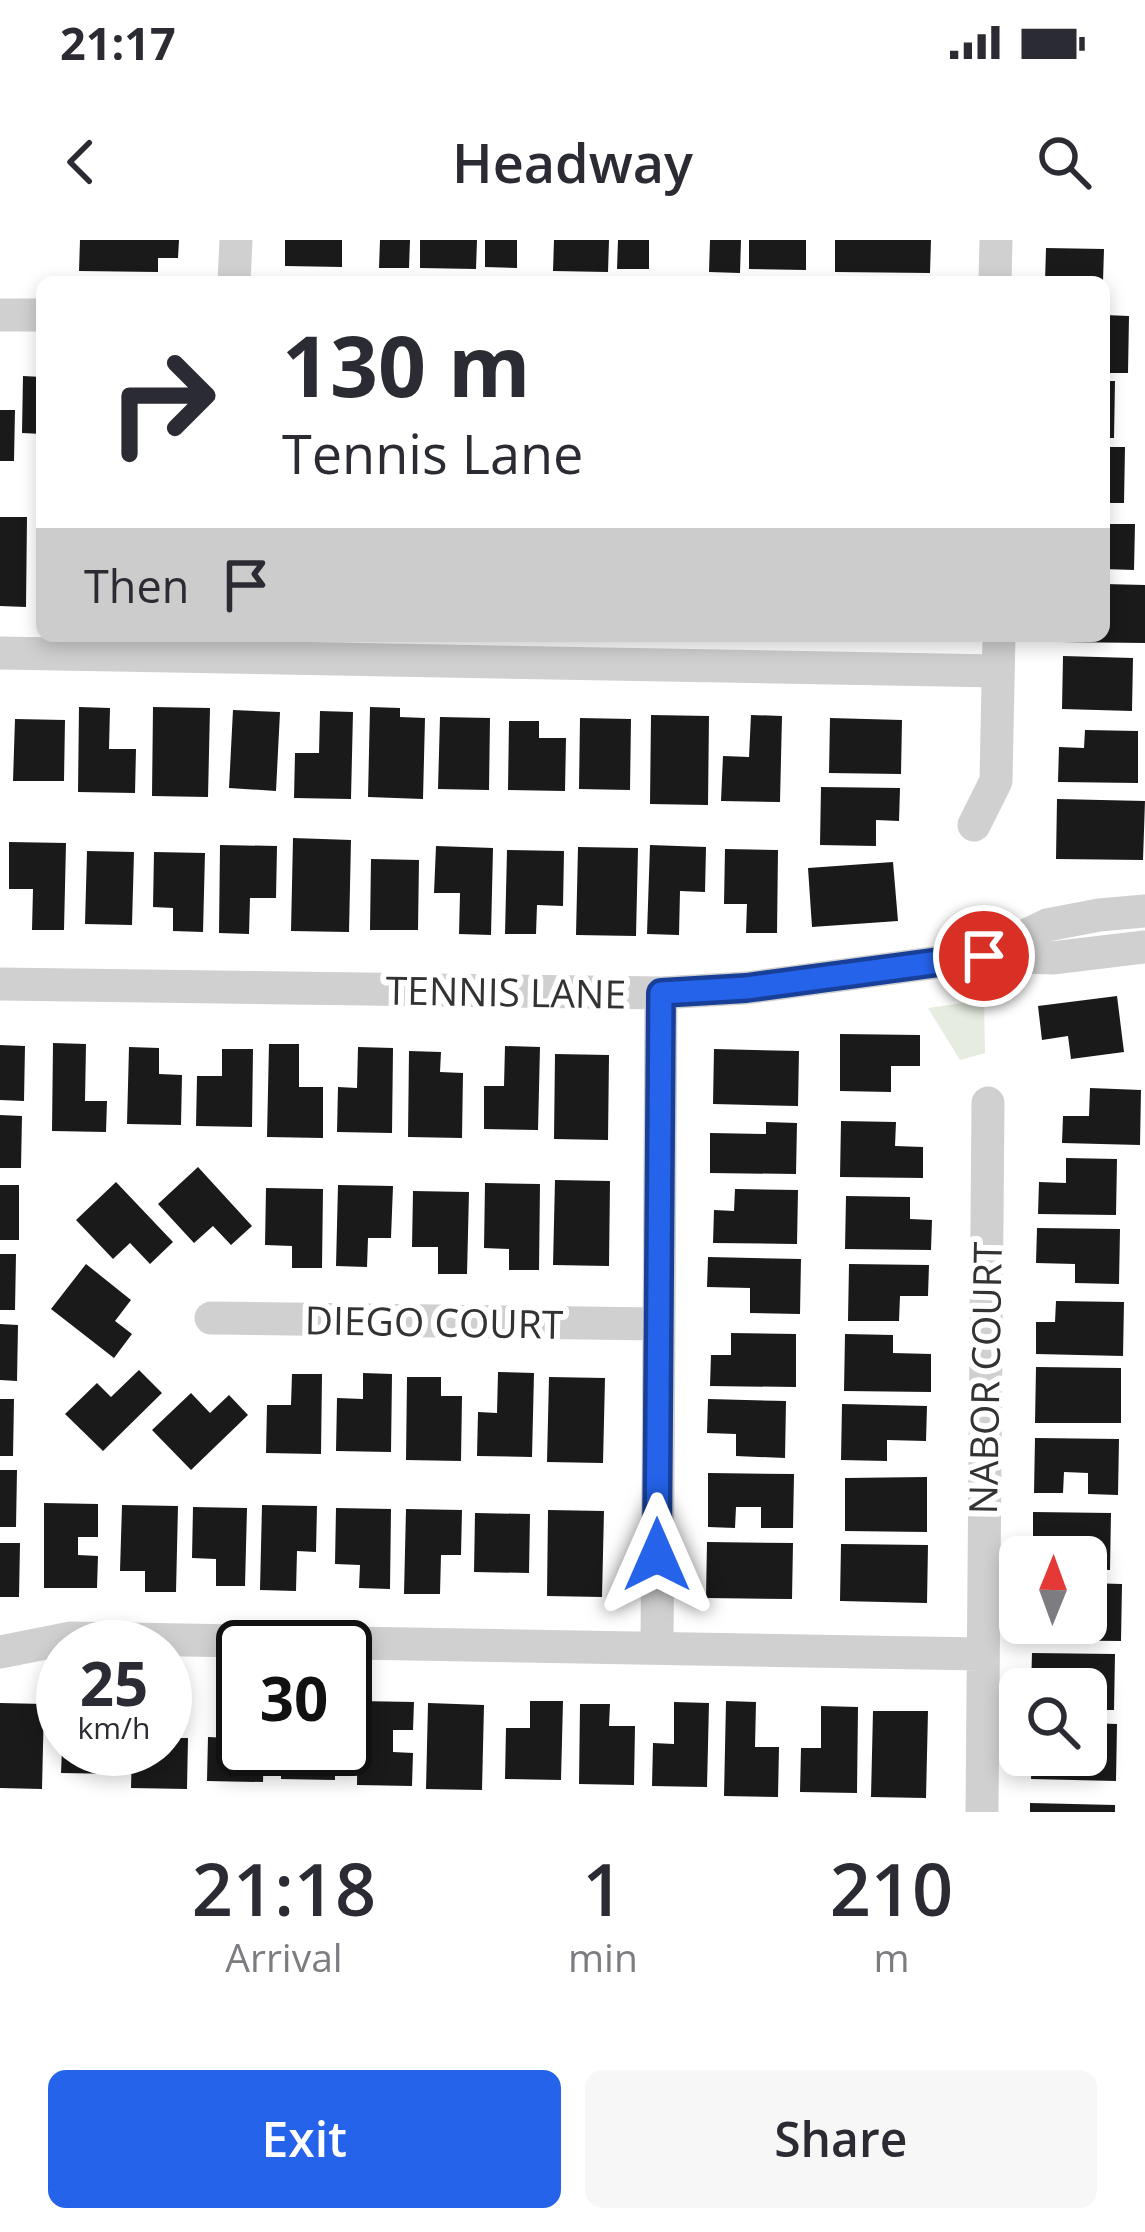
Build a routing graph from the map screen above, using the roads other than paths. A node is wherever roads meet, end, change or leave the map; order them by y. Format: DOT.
graph roads {
  1 [pos="236,240"];
  2 [pos="996,240"];
  3 [pos="234,276"];
  4 [pos="995,276"];
  5 [pos="0,315"];
  6 [pos="36,316"];
  7 [pos="999,642"];
  8 [pos="0,653"];
  9 [pos="998,671"];
  10 [pos="974,825"];
  11 [pos="1145,911"];
  12 [pos="1145,947"];
  13 [pos="984,956"];
  14 [pos="0,984"];
  15 [pos="661,993"];
  16 [pos="988,1103"];
  17 [pos="211,1318"];
  18 [pos="657,1324"];
  19 [pos="657,1647"];
  20 [pos="0,1652"];
  21 [pos="981,1654"];
  22 [pos="982,1812"];
  1 -- 3 [label="street"];
  2 -- 4 [label="street"];
  5 -- 6 [label="street"];
  7 -- 9 [label="street"];
  8 -- 9 [label="street"];
  9 -- 10 [label="street"];
  11 -- 13 [label="street, TENNIS LANE"];
  12 -- 13 [label="street"];
  13 -- 15 [label="street, TENNIS LANE"];
  14 -- 15 [label="street, TENNIS LANE"];
  15 -- 18 [label="street"];
  16 -- 21 [label="street, NABOR COURT"];
  17 -- 18 [label="street, DIEGO COURT"];
  18 -- 19 [label="street"];
  19 -- 20 [label="street"];
  19 -- 21 [label="street"];
  21 -- 22 [label="street, NABOR COURT"];
}
